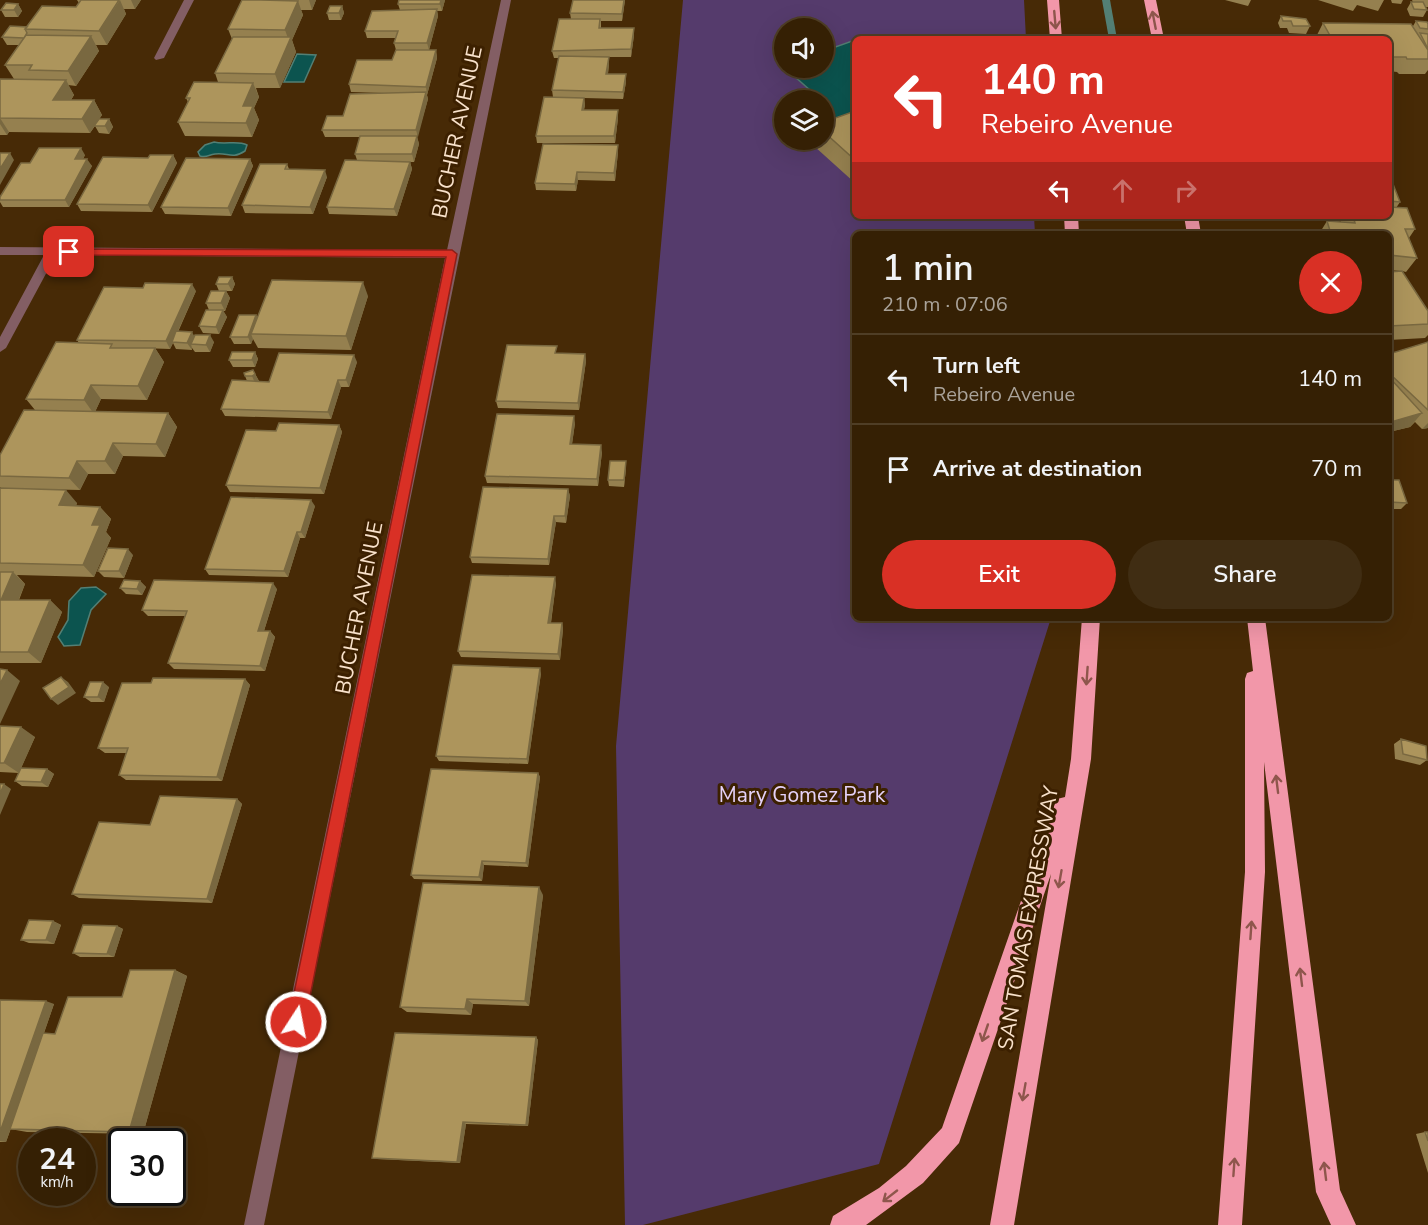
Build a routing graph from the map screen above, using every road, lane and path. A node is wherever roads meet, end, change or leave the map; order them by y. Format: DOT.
graph roads {
  1 [pos="189,0"];
  2 [pos="506,0"];
  3 [pos="1053,0"];
  4 [pos="1150,0"];
  5 [pos="1056,36"];
  6 [pos="1157,36"];
  7 [pos="159,58"];
  8 [pos="0,251"];
  9 [pos="52,252"];
  10 [pos="452,254"];
  11 [pos="0,348"];
  12 [pos="1091,621"];
  13 [pos="1255,621"];
  14 [pos="1255,621"];
  15 [pos="1081,759"];
  16 [pos="254,1225"];
  17 [pos="842,1225"];
  18 [pos="1002,1225"];
  19 [pos="1230,1225"];
  20 [pos="1344,1225"];
  1 -- 7 [label="street"];
  2 -- 10 [label="street, BUCHER AVENUE"];
  3 -- 5 [label="highway, one-way"];
  6 -- 4 [label="highway, one-way"];
  8 -- 9 [label="street"];
  9 -- 10 [label="street"];
  9 -- 11 [label="street"];
  10 -- 16 [label="street, BUCHER AVENUE"];
  12 -- 15 [label="highway, SAN TOMAS EXPRESSWAY, one-way"];
  19 -- 13 [label="highway, one-way"];
  20 -- 14 [label="highway, one-way"];
  15 -- 17 [label="highway, one-way"];
  15 -- 18 [label="highway, SAN TOMAS EXPRESSWAY, one-way"];
}
